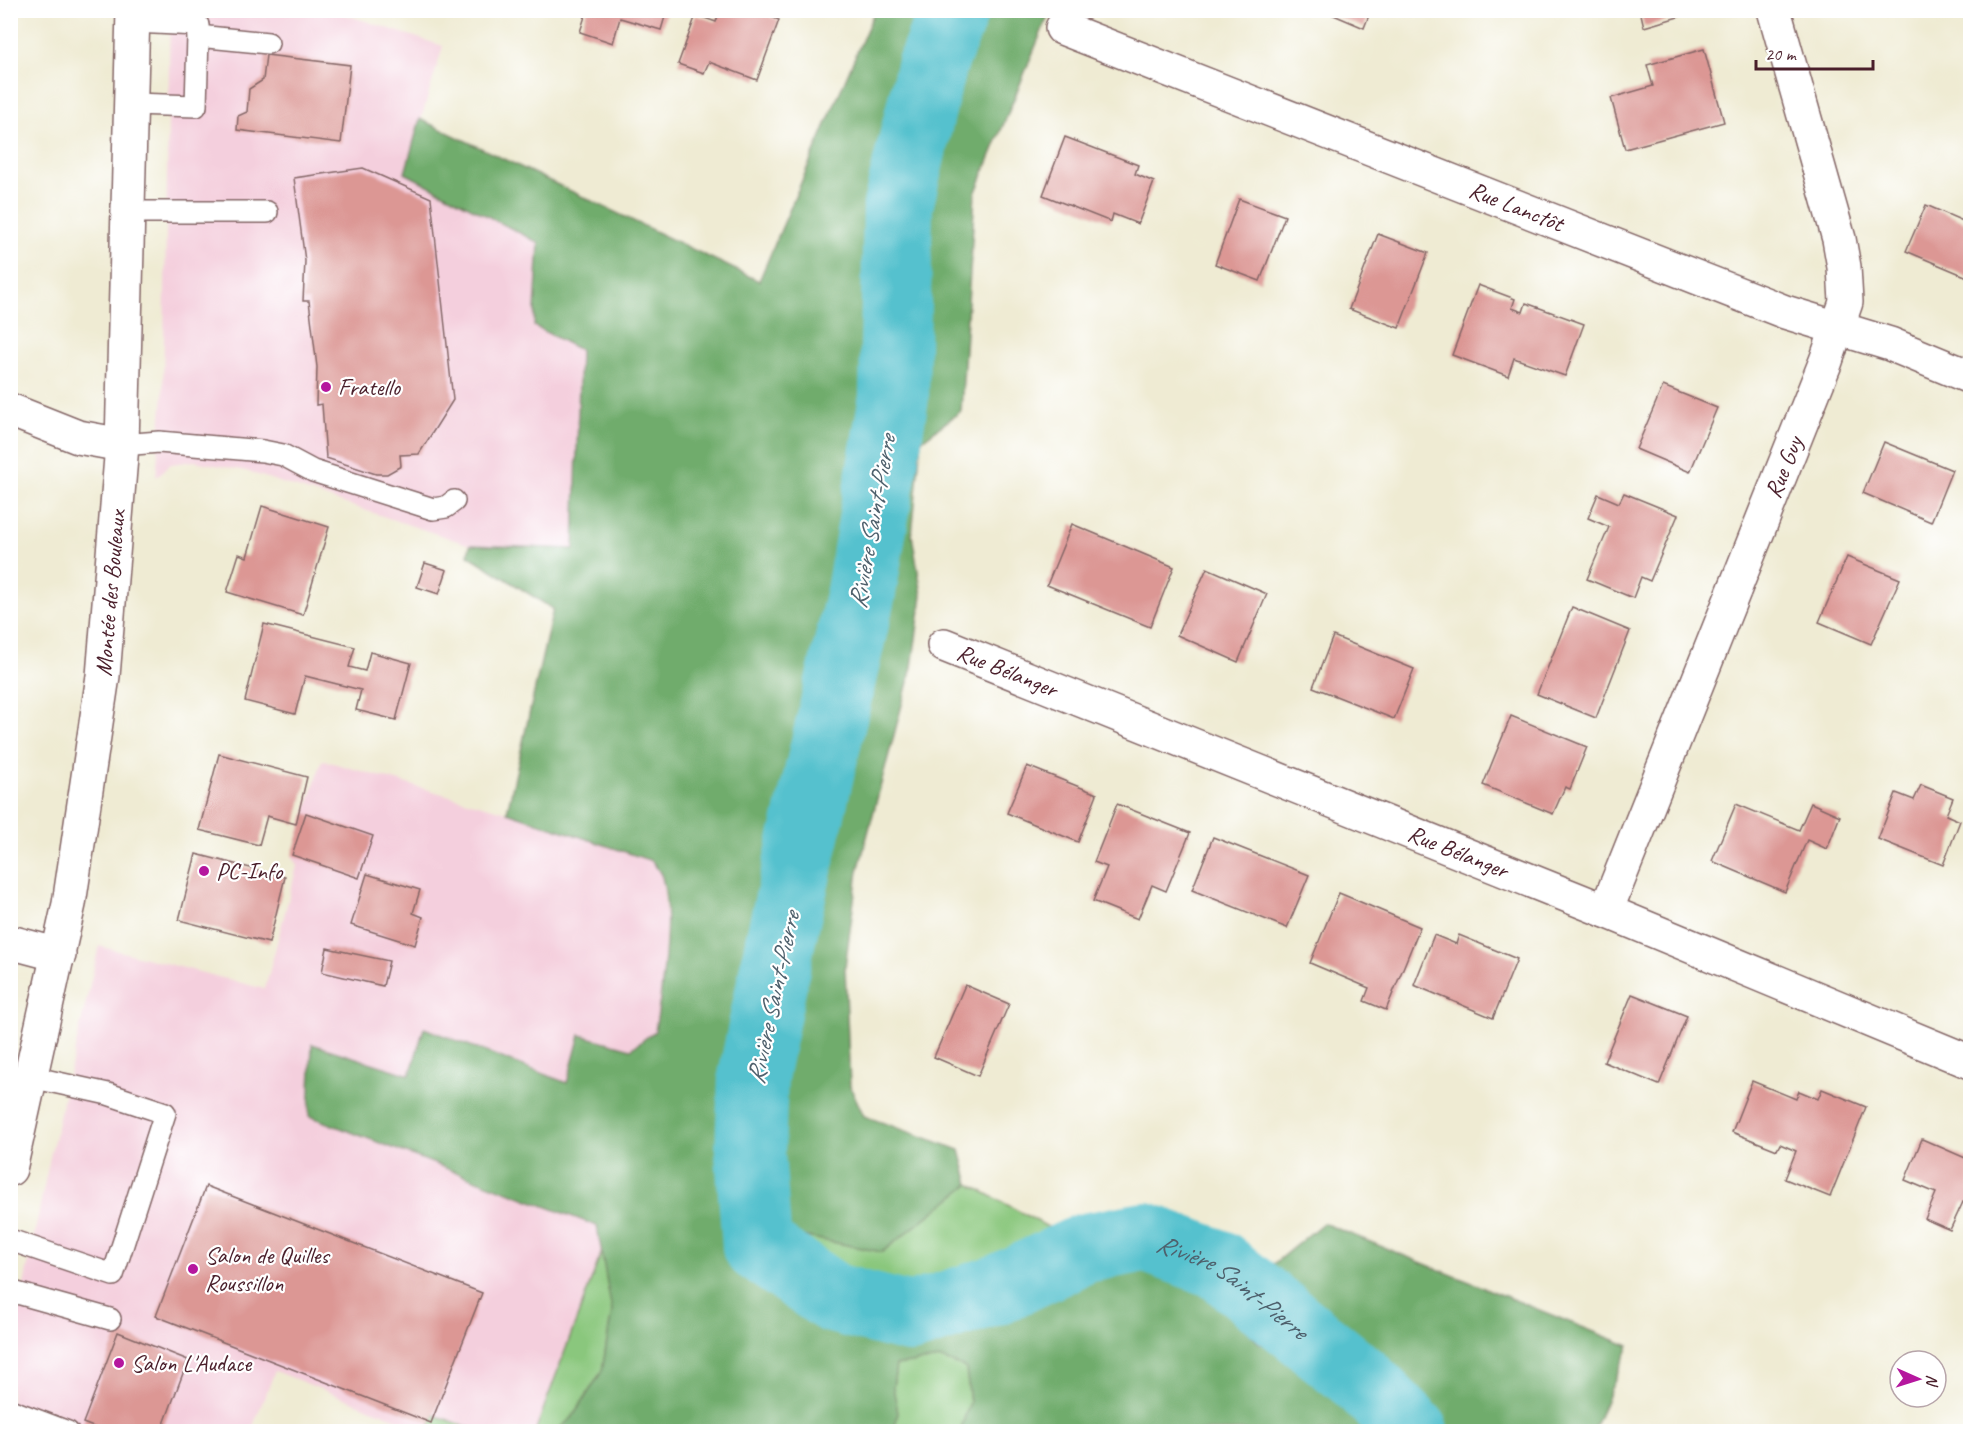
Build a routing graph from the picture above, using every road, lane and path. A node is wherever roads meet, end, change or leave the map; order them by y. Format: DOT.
graph roads {
  1 [pos="1774,10"];
  2 [pos="133,16"];
  3 [pos="1062,28"];
  4 [pos="198,36"];
  5 [pos="268,43"];
  6 [pos="132,104"];
  7 [pos="130,212"];
  8 [pos="267,212"];
  9 [pos="1839,328"];
  10 [pos="1971,377"];
  11 [pos="10,410"];
  12 [pos="122,445"];
  13 [pos="454,501"];
  14 [pos="944,645"];
  15 [pos="1606,911"];
  16 [pos="10,942"];
  17 [pos="59,955"];
  18 [pos="1971,1062"];
  19 [pos="31,1077"];
  20 [pos="10,1169"];
  21 [pos="10,1240"];
  22 [pos="10,1291"];
  23 [pos="110,1319"];
  24 [pos="10,1410"];
  25 [pos="68,1431"];
  1 -- 9 [label="street, Rue Guy"];
  2 -- 4 [label="lane"];
  2 -- 6 [label="street, Montée des Bouleaux"];
  3 -- 9 [label="street, Rue Lanctôt"];
  4 -- 5 [label="lane"];
  4 -- 6 [label="lane"];
  6 -- 7 [label="street, Montée des Bouleaux"];
  7 -- 8 [label="lane"];
  7 -- 12 [label="street, Montée des Bouleaux"];
  9 -- 10 [label="street, Rue Lanctôt"];
  9 -- 15 [label="street, Rue Guy"];
  11 -- 12 [label="street"];
  12 -- 13 [label="lane"];
  12 -- 17 [label="street, Montée des Bouleaux"];
  14 -- 15 [label="street, Rue Bélanger"];
  15 -- 18 [label="street, Rue Bélanger"];
  16 -- 17 [label="street"];
  17 -- 19 [label="street, Montée des Bouleaux"];
  19 -- 20 [label="street, Montée des Bouleaux"];
  19 -- 21 [label="lane"];
  22 -- 23 [label="lane"];
  24 -- 25 [label="lane"];
}
